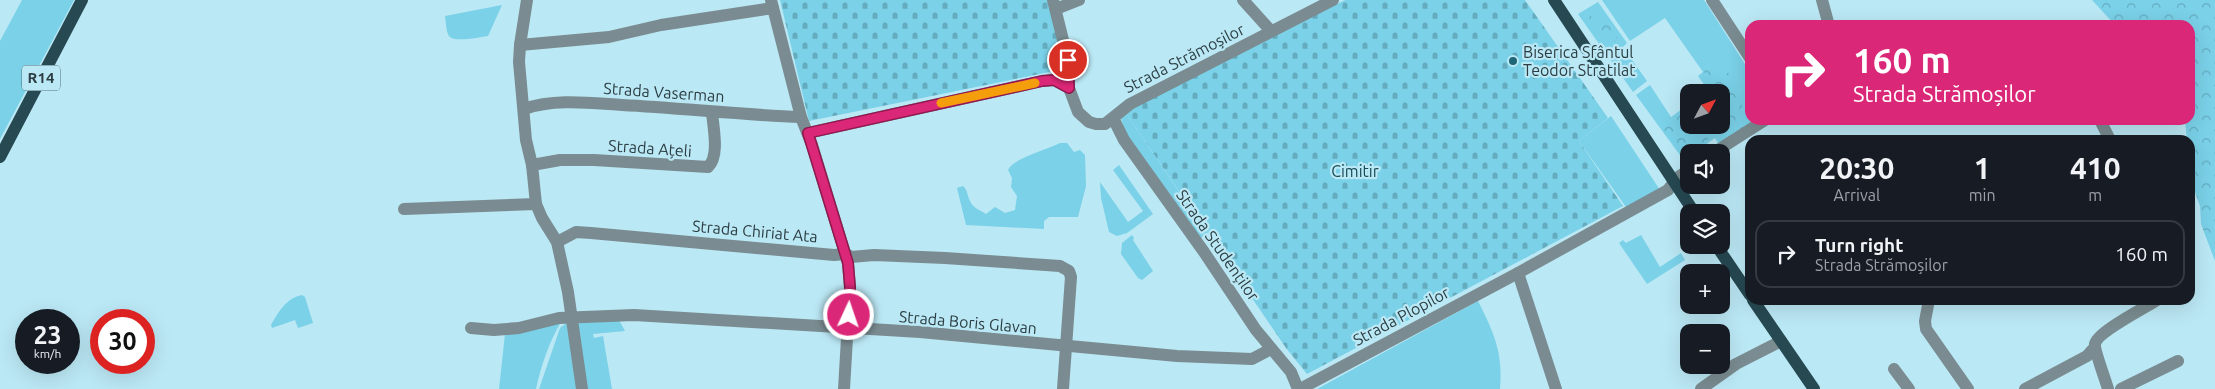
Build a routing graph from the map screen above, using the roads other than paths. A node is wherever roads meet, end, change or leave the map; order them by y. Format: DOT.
graph roads {
  1 [pos="82,0"];
  2 [pos="527,0"];
  3 [pos="1079,0"];
  4 [pos="1243,0"];
  5 [pos="1333,0"];
  6 [pos="1554,0"];
  7 [pos="1712,0"];
  8 [pos="1822,0"];
  9 [pos="772,4"];
  10 [pos="1055,5"];
  11 [pos="1827,20"];
  12 [pos="1271,31"];
  13 [pos="520,45"];
  14 [pos="1745,50"];
  15 [pos="1069,88"];
  16 [pos="524,109"];
  17 [pos="712,112"];
  18 [pos="801,117"];
  19 [pos="1114,118"];
  20 [pos="1757,125"];
  21 [pos="808,133"];
  22 [pos="1728,144"];
  23 [pos="0,157"];
  24 [pos="532,165"];
  25 [pos="1680,177"];
  26 [pos="1674,182"];
  27 [pos="536,204"];
  28 [pos="1689,204"];
  29 [pos="404,209"];
  30 [pos="557,242"];
  31 [pos="846,254"];
  32 [pos="1722,254"];
  33 [pos="1518,273"];
  34 [pos="1745,288"];
  35 [pos="1757,305"];
  36 [pos="1928,305"];
  37 [pos="2148,305"];
  38 [pos="571,317"];
  39 [pos="471,328"];
  40 [pos="848,329"];
  41 [pos="1781,341"];
  42 [pos="1064,346"];
  43 [pos="2094,347"];
  44 [pos="1271,349"];
  45 [pos="2178,361"];
  46 [pos="1894,369"];
  47 [pos="582,389"];
  48 [pos="844,389"];
  49 [pos="1063,389"];
  50 [pos="1299,389"];
  51 [pos="1556,389"];
  52 [pos="1701,389"];
  53 [pos="1814,389"];
  54 [pos="1909,389"];
  55 [pos="1968,389"];
  56 [pos="2025,389"];
  57 [pos="2108,389"];
  58 [pos="2121,389"];
  1 -- 23 [label="main road, R14"];
  2 -- 13 [label="street"];
  3 -- 10 [label="street"];
  4 -- 12 [label="street"];
  5 -- 12 [label="street, Strada Strămoșilor"];
  6 -- 26 [label="main road"];
  7 -- 14 [label="street"];
  8 -- 11 [label="street"];
  9 -- 13 [label="street"];
  9 -- 18 [label="street"];
  10 -- 15 [label="street, Strada Strămoșilor"];
  12 -- 19 [label="street, Strada Strămoșilor"];
  13 -- 16 [label="street"];
  15 -- 19 [label="street, Strada Strămoșilor"];
  15 -- 21 [label="street"];
  16 -- 17 [label="street, Strada Vaserman"];
  16 -- 24 [label="street"];
  17 -- 18 [label="street, Strada Vaserman"];
  17 -- 24 [label="street, Strada Ațeli"];
  18 -- 21 [label="street"];
  19 -- 44 [label="street, Strada Studenților"];
  20 -- 22 [label="street"];
  21 -- 31 [label="street"];
  24 -- 27 [label="street"];
  25 -- 26 [label="street, Strada Plopilor"];
  26 -- 28 [label="main road"];
  26 -- 33 [label="street, Strada Plopilor"];
  27 -- 29 [label="street"];
  27 -- 30 [label="street"];
  30 -- 31 [label="street, Strada Chiriat Ata"];
  30 -- 38 [label="street"];
  31 -- 40 [label="street"];
  31 -- 42 [label="street, Strada Chiriat Ata"];
  32 -- 34 [label="main road"];
  33 -- 50 [label="street, Strada Plopilor"];
  33 -- 51 [label="street"];
  35 -- 41 [label="main road"];
  36 -- 55 [label="street"];
  37 -- 43 [label="street"];
  38 -- 39 [label="street, Strada Boris Glavan"];
  38 -- 40 [label="street, Strada Boris Glavan"];
  38 -- 47 [label="street"];
  40 -- 42 [label="street, Strada Boris Glavan"];
  40 -- 48 [label="street"];
  41 -- 52 [label="street"];
  41 -- 53 [label="main road"];
  42 -- 44 [label="street, Strada Boris Glavan"];
  42 -- 49 [label="street"];
  43 -- 56 [label="street"];
  43 -- 57 [label="street"];
  44 -- 50 [label="street, Strada Studenților"];
  45 -- 58 [label="street"];
  46 -- 54 [label="street"];
}
